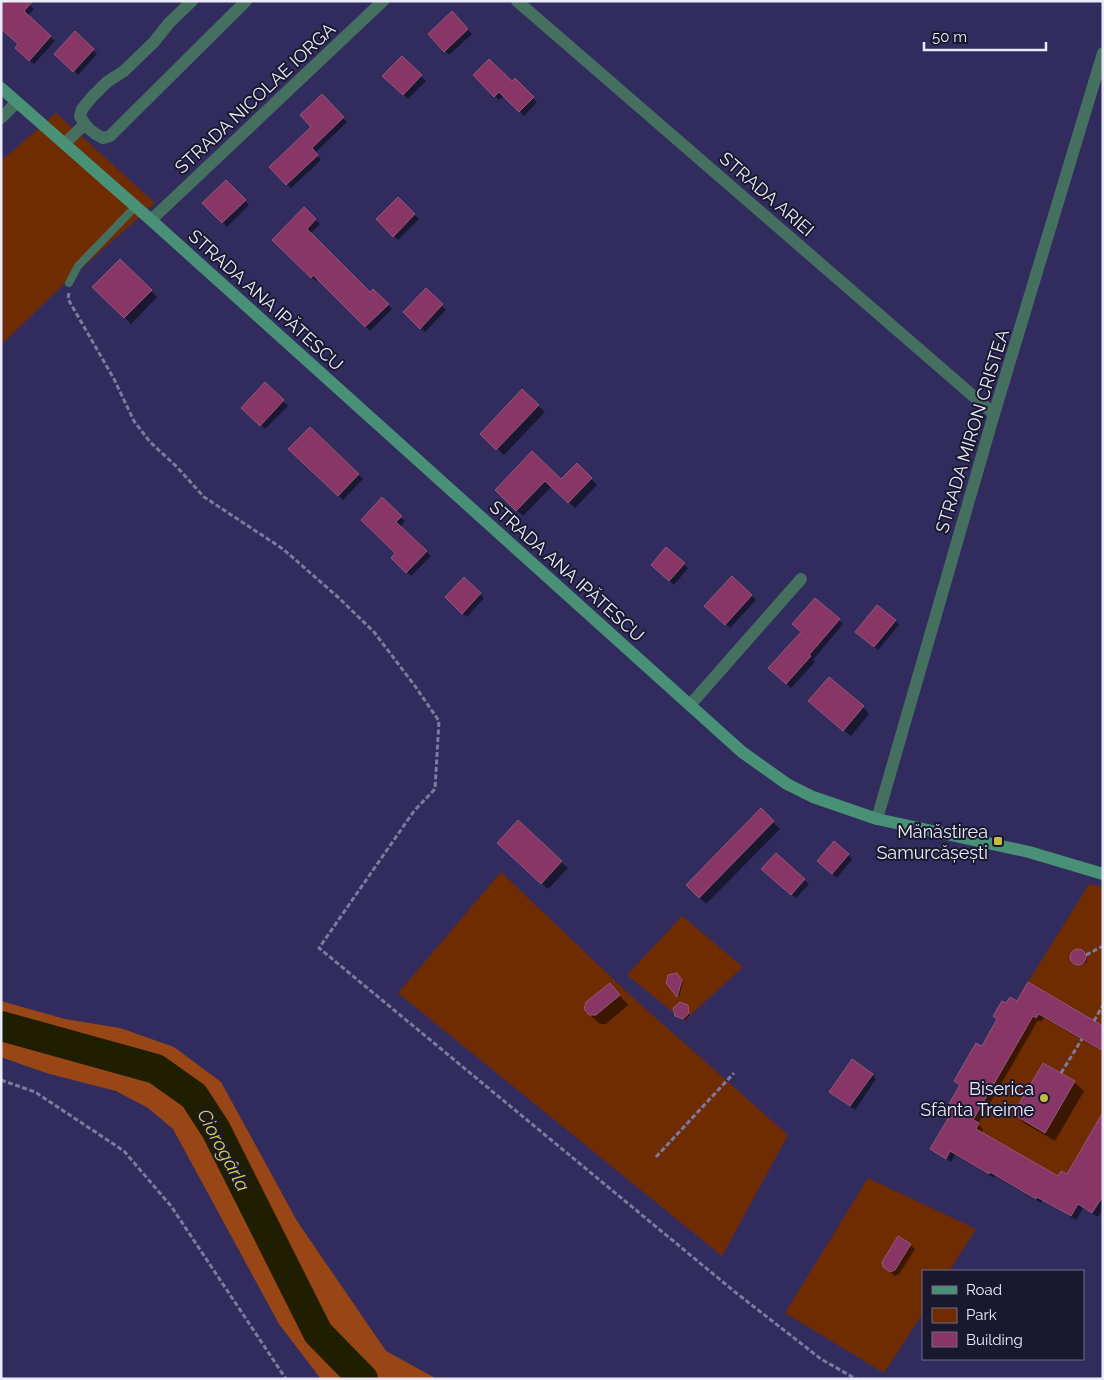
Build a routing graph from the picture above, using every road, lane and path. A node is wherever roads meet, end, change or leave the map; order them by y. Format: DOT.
graph roads {
  1 [pos="192,1"];
  2 [pos="383,1"];
  3 [pos="517,1"];
  4 [pos="237,4"];
  5 [pos="1103,53"];
  6 [pos="1,88"];
  7 [pos="18,102"];
  8 [pos="1,118"];
  9 [pos="84,125"];
  10 [pos="68,145"];
  11 [pos="136,206"];
  12 [pos="152,220"];
  13 [pos="69,283"];
  14 [pos="994,414"];
  15 [pos="801,580"];
  16 [pos="690,705"];
  17 [pos="877,819"];
  18 [pos="1103,874"];
  19 [pos="1103,946"];
  20 [pos="1086,955"];
  21 [pos="1103,1005"];
  22 [pos="1094,1021"];
  23 [pos="1082,1039"];
  24 [pos="734,1073"];
  25 [pos="1061,1073"];
  26 [pos="1,1080"];
  27 [pos="656,1157"];
  28 [pos="286,1379"];
  29 [pos="856,1379"];
  1 -- 9 [label="street"];
  2 -- 12 [label="street, STRADA NICOLAE IORGA"];
  3 -- 14 [label="street, STRADA ARIEI"];
  4 -- 9 [label="street"];
  5 -- 14 [label="street, STRADA MIRON CRISTEA"];
  6 -- 7 [label="main road, STRADA ANA IPĂTESCU"];
  7 -- 8 [label="street"];
  7 -- 10 [label="main road, STRADA ANA IPĂTESCU"];
  9 -- 10 [label="street"];
  10 -- 11 [label="main road, STRADA ANA IPĂTESCU"];
  11 -- 12 [label="main road, STRADA ANA IPĂTESCU"];
  11 -- 13 [label="lane"];
  12 -- 16 [label="main road, STRADA ANA IPĂTESCU"];
  13 -- 29 [label="path"];
  14 -- 17 [label="street, STRADA MIRON CRISTEA"];
  15 -- 16 [label="street"];
  16 -- 17 [label="main road, STRADA ANA IPĂTESCU"];
  17 -- 18 [label="main road, STRADA ANA IPĂTESCU"];
  19 -- 20 [label="path"];
  21 -- 22 [label="path"];
  23 -- 25 [label="path"];
  24 -- 27 [label="path"];
  26 -- 28 [label="path"];
}
